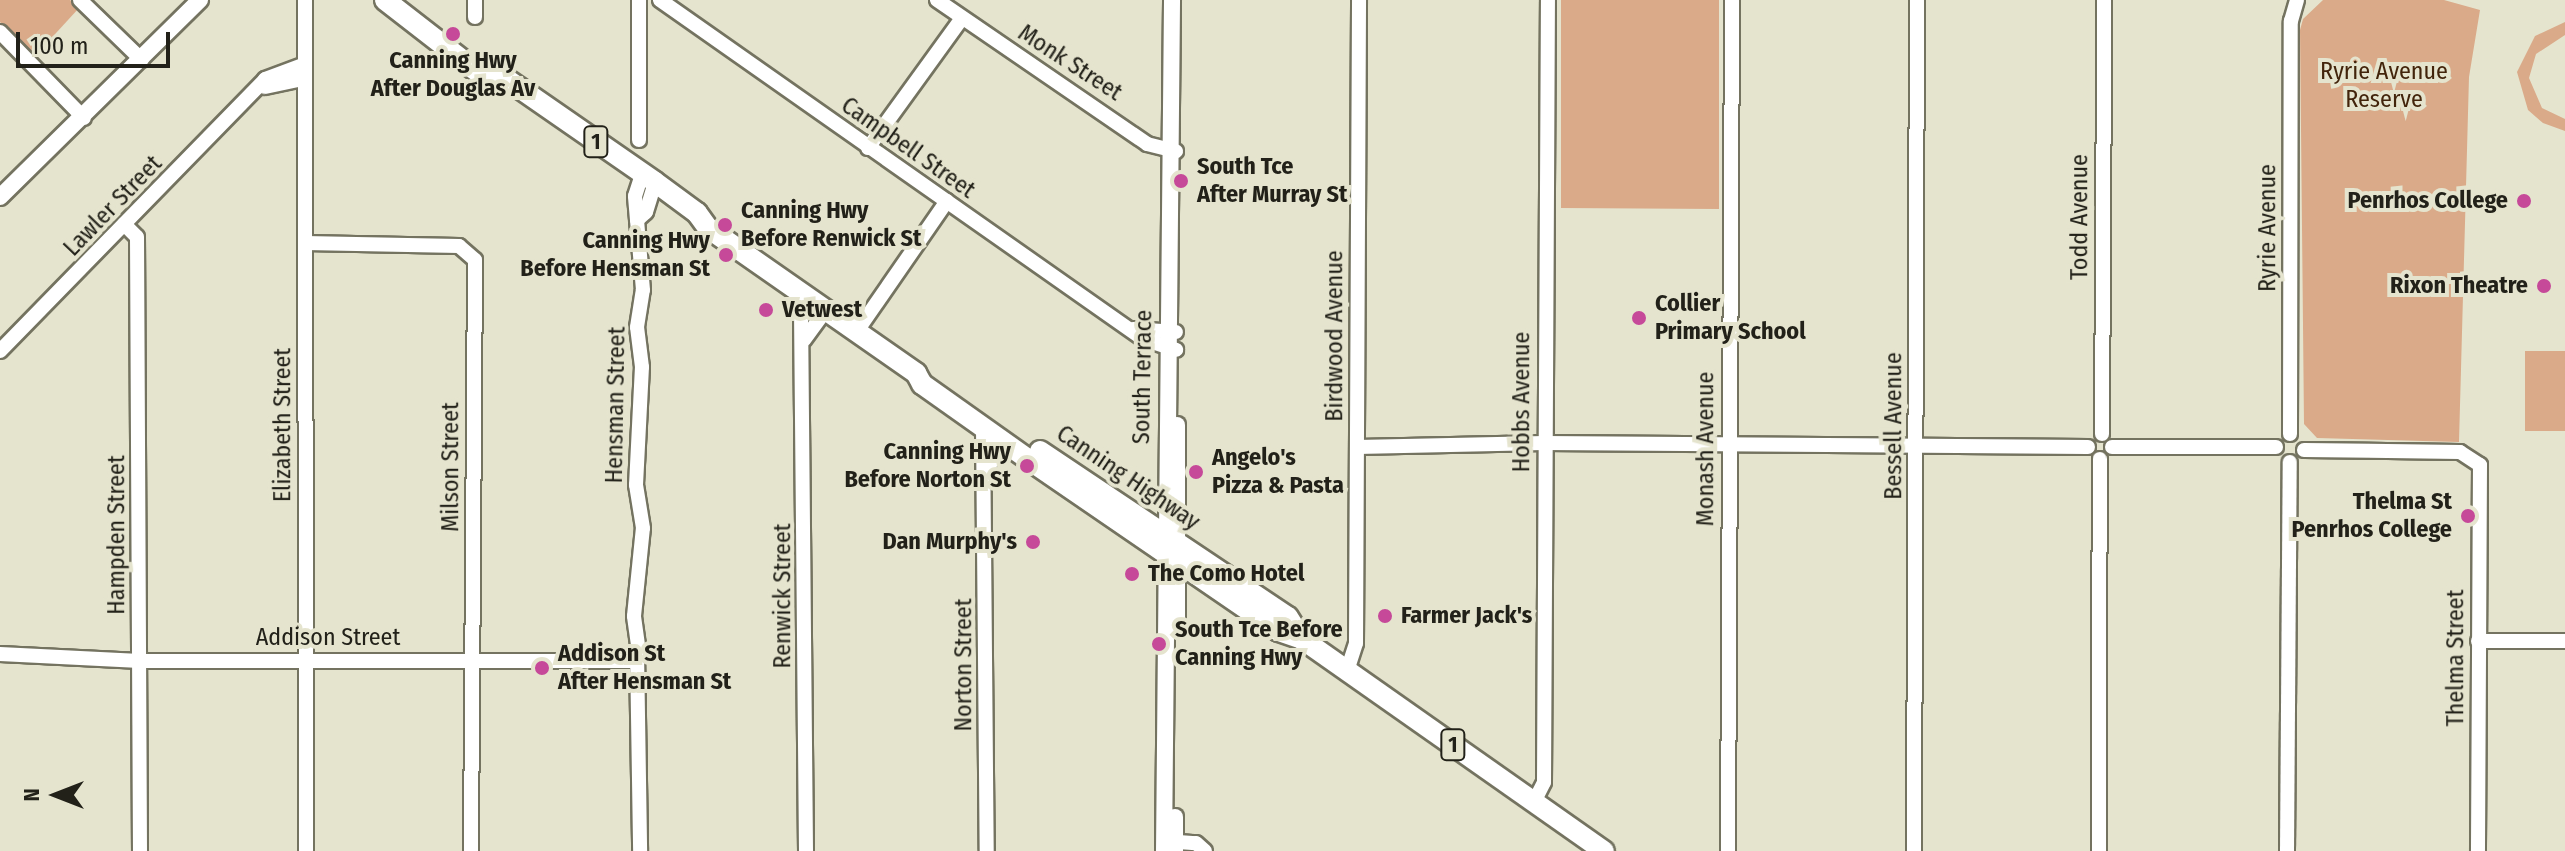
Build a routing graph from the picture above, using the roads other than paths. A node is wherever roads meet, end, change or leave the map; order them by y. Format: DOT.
graph roads {
  1 [pos="80,0"];
  2 [pos="200,0"];
  3 [pos="305,0"];
  4 [pos="385,0"];
  5 [pos="475,0"];
  6 [pos="639,0"];
  7 [pos="660,0"];
  8 [pos="937,0"];
  9 [pos="1172,0"];
  10 [pos="1181,0"];
  11 [pos="1359,0"];
  12 [pos="1548,0"];
  13 [pos="1732,0"];
  14 [pos="1917,0"];
  15 [pos="2104,0"];
  16 [pos="2286,0"];
  17 [pos="2297,0"];
  18 [pos="475,17"];
  19 [pos="962,18"];
  20 [pos="2291,21"];
  21 [pos="0,32"];
  22 [pos="142,60"];
  23 [pos="303,72"];
  24 [pos="84,118"];
  25 [pos="639,140"];
  26 [pos="1174,144"];
  27 [pos="868,148"];
  28 [pos="25,177"];
  29 [pos="646,184"];
  30 [pos="0,197"];
  31 [pos="947,201"];
  32 [pos="0,207"];
  33 [pos="124,224"];
  34 [pos="305,243"];
  35 [pos="819,305"];
  36 [pos="1133,329"];
  37 [pos="857,331"];
  38 [pos="1172,332"];
  39 [pos="1172,350"];
  40 [pos="0,351"];
  41 [pos="916,373"];
  42 [pos="992,433"];
  43 [pos="2102,434"];
  44 [pos="2290,434"];
  45 [pos="1544,443"];
  46 [pos="1728,446"];
  47 [pos="1357,447"];
  48 [pos="1916,447"];
  49 [pos="2088,447"];
  50 [pos="2112,447"];
  51 [pos="2276,447"];
  52 [pos="2304,450"];
  53 [pos="2100,459"];
  54 [pos="2290,462"];
  55 [pos="1171,546"];
  56 [pos="2478,641"];
  57 [pos="2565,641"];
  58 [pos="0,654"];
  59 [pos="20,659"];
  60 [pos="304,660"];
  61 [pos="472,660"];
  62 [pos="0,661"];
  63 [pos="140,661"];
  64 [pos="636,661"];
  65 [pos="1347,671"];
  66 [pos="1534,802"];
  67 [pos="1169,846"];
  68 [pos="140,851"];
  69 [pos="306,851"];
  70 [pos="471,851"];
  71 [pos="640,851"];
  72 [pos="806,851"];
  73 [pos="987,851"];
  74 [pos="1205,851"];
  75 [pos="1604,851"];
  76 [pos="1728,851"];
  77 [pos="1914,851"];
  78 [pos="2099,851"];
  79 [pos="2287,851"];
  80 [pos="2478,851"];
  1 -- 22 [label="street"];
  2 -- 22 [label="main road"];
  3 -- 23 [label="street, Elizabeth Street"];
  4 -- 29 [label="highway, Canning Highway / 1"];
  5 -- 18 [label="street"];
  6 -- 25 [label="street"];
  7 -- 27 [label="street, Campbell Street"];
  8 -- 19 [label="street, Monk Street"];
  9 -- 26 [label="main road, South Terrace"];
  10 -- 26 [label="main road, South Terrace"];
  11 -- 47 [label="street, Birdwood Avenue"];
  12 -- 45 [label="street, Hobbs Avenue"];
  13 -- 46 [label="street, Monash Avenue"];
  14 -- 48 [label="street, Bessell Avenue"];
  15 -- 43 [label="street, Todd Avenue"];
  16 -- 20 [label="street, Ryrie Avenue"];
  17 -- 20 [label="street, Ryrie Avenue"];
  19 -- 26 [label="street, Monk Street"];
  19 -- 27 [label="street"];
  20 -- 44 [label="street, Ryrie Avenue"];
  21 -- 24 [label="street"];
  22 -- 24 [label="main road"];
  23 -- 33 [label="street, Lawler Street"];
  23 -- 34 [label="street, Elizabeth Street"];
  24 -- 28 [label="main road"];
  26 -- 38 [label="main road, South Terrace"];
  27 -- 31 [label="street, Campbell Street"];
  28 -- 30 [label="main road"];
  28 -- 32 [label="main road"];
  29 -- 35 [label="highway, Canning Highway / 1"];
  29 -- 64 [label="street, Hensman Street"];
  31 -- 36 [label="street, Campbell Street"];
  31 -- 37 [label="street"];
  33 -- 40 [label="street, Lawler Street"];
  33 -- 63 [label="street, Hampden Street"];
  34 -- 60 [label="street, Elizabeth Street"];
  34 -- 61 [label="street, Milson Street"];
  35 -- 37 [label="highway, Canning Highway / 1"];
  35 -- 72 [label="street, Renwick Street"];
  36 -- 38 [label="street, Campbell Street"];
  36 -- 39 [label="street, Campbell Street"];
  37 -- 41 [label="highway, Canning Highway / 1"];
  38 -- 39 [label="main road, South Terrace"];
  39 -- 55 [label="main road, South Terrace"];
  41 -- 42 [label="highway, Canning Highway / 1"];
  41 -- 55 [label="highway, Canning Highway / 1"];
  42 -- 55 [label="highway, Canning Highway / 1"];
  42 -- 73 [label="street, Norton Street"];
  43 -- 49 [label="street"];
  43 -- 50 [label="street"];
  44 -- 51 [label="street"];
  44 -- 52 [label="street"];
  45 -- 46 [label="street"];
  45 -- 47 [label="street"];
  45 -- 66 [label="street, Hobbs Avenue"];
  46 -- 48 [label="street"];
  46 -- 76 [label="street, Monash Avenue"];
  47 -- 65 [label="street, Birdwood Avenue"];
  48 -- 49 [label="street"];
  48 -- 77 [label="street, Bessell Avenue"];
  49 -- 53 [label="street"];
  50 -- 51 [label="street"];
  50 -- 53 [label="street"];
  51 -- 54 [label="street"];
  52 -- 54 [label="street"];
  52 -- 56 [label="street, Thelma Street"];
  53 -- 78 [label="street"];
  54 -- 79 [label="street"];
  55 -- 65 [label="highway, Canning Highway / 1"];
  55 -- 67 [label="main road, South Terrace"];
  56 -- 57 [label="street"];
  56 -- 80 [label="street, Thelma Street"];
  58 -- 59 [label="street, Addison Street"];
  59 -- 62 [label="street, Addison Street"];
  59 -- 63 [label="street, Addison Street"];
  60 -- 61 [label="street, Addison Street"];
  60 -- 63 [label="street, Addison Street"];
  60 -- 69 [label="street, Elizabeth Street"];
  61 -- 64 [label="street, Addison Street"];
  61 -- 70 [label="street, Milson Street"];
  63 -- 68 [label="street, Hampden Street"];
  64 -- 71 [label="street, Hensman Street"];
  65 -- 66 [label="highway, Canning Highway / 1"];
  66 -- 75 [label="highway, Canning Highway / 1"];
  67 -- 74 [label="street"];
}
